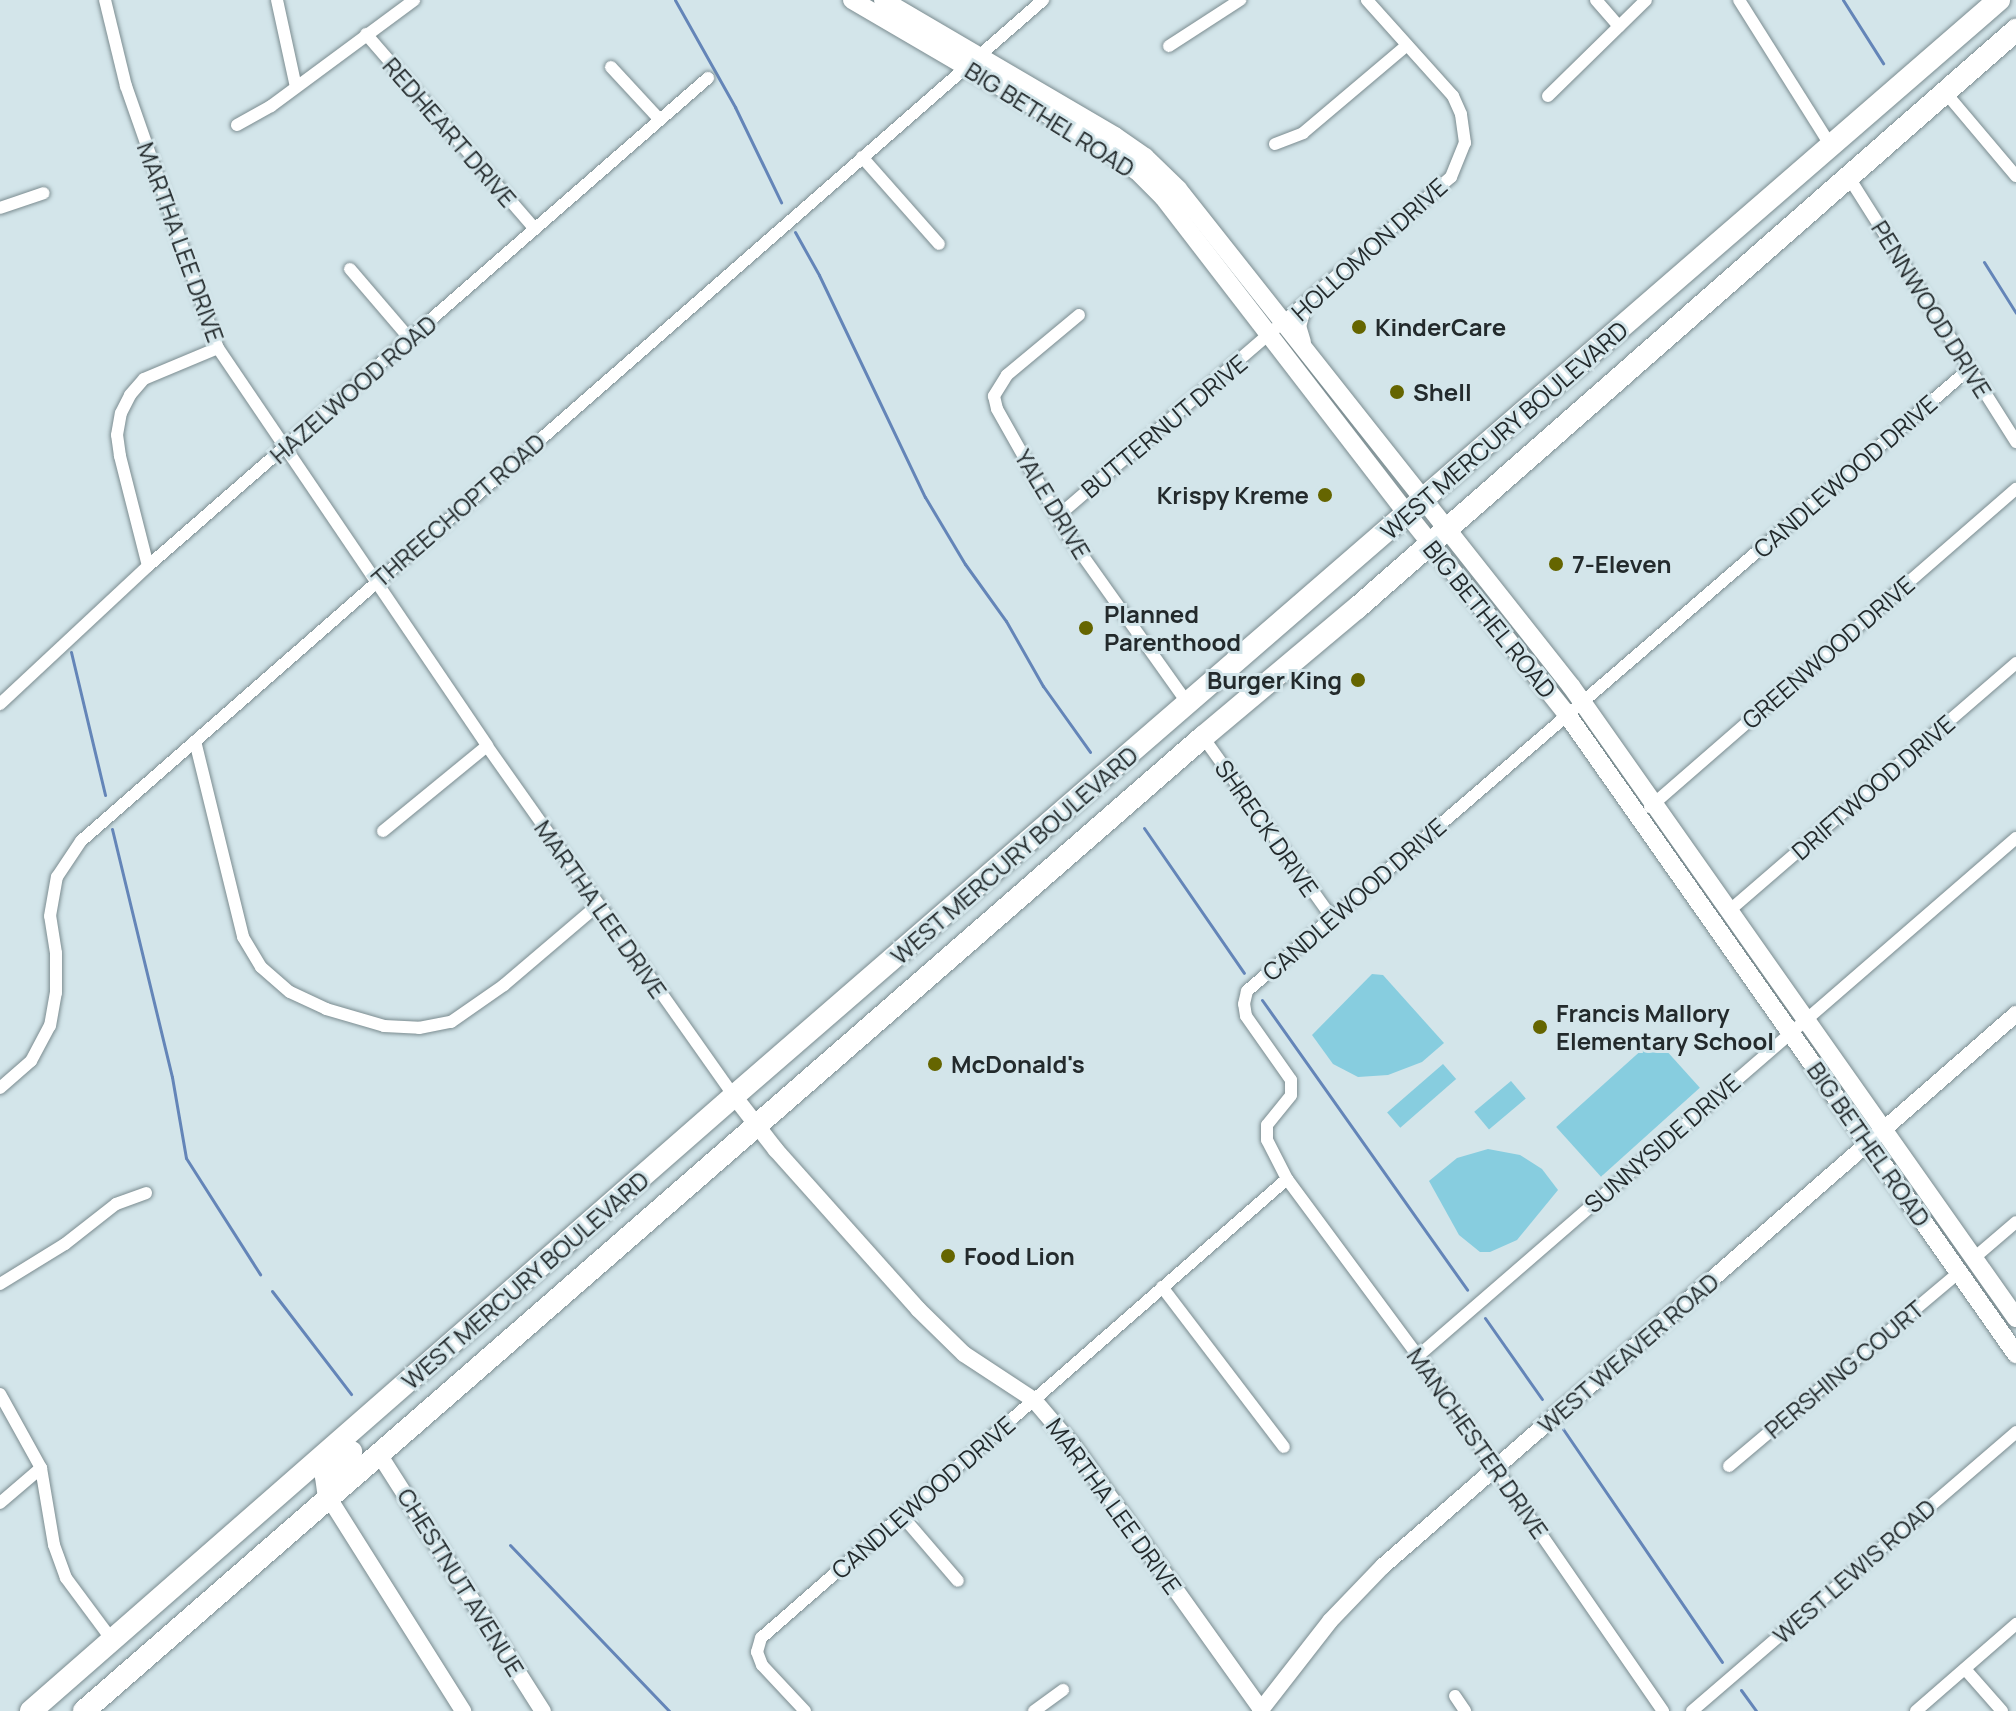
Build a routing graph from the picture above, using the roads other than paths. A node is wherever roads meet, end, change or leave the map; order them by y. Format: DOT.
graph roads {
  1 [pos="105,0"];
  2 [pos="277,0"];
  3 [pos="414,0"];
  4 [pos="852,0"];
  5 [pos="883,0"];
  6 [pos="1043,0"];
  7 [pos="1240,0"];
  8 [pos="1367,0"];
  9 [pos="1596,0"];
  10 [pos="1646,0"];
  11 [pos="1739,0"];
  12 [pos="1999,0"];
  13 [pos="1619,26"];
  14 [pos="2016,30"];
  15 [pos="366,34"];
  16 [pos="1407,45"];
  17 [pos="1169,46"];
  18 [pos="972,61"];
  19 [pos="611,67"];
  20 [pos="708,78"];
  21 [pos="296,87"];
  22 [pos="1945,92"];
  23 [pos="1548,96"];
  24 [pos="660,120"];
  25 [pos="237,125"];
  26 [pos="1275,144"];
  27 [pos="1831,146"];
  28 [pos="862,157"];
  29 [pos="1848,176"];
  30 [pos="2016,176"];
  31 [pos="44,193"];
  32 [pos="0,208"];
  33 [pos="535,229"];
  34 [pos="939,244"];
  35 [pos="350,269"];
  36 [pos="1302,309"];
  37 [pos="1079,315"];
  38 [pos="1277,330"];
  39 [pos="410,339"];
  40 [pos="218,348"];
  41 [pos="1308,355"];
  42 [pos="1969,369"];
  43 [pos="2016,442"];
  44 [pos="284,450"];
  45 [pos="2016,489"];
  46 [pos="1416,507"];
  47 [pos="1058,516"];
  48 [pos="1439,536"];
  49 [pos="148,566"];
  50 [pos="377,581"];
  51 [pos="2016,663"];
  52 [pos="1583,703"];
  53 [pos="0,704"];
  54 [pos="1188,704"];
  55 [pos="1568,716"];
  56 [pos="1203,737"];
  57 [pos="195,741"];
  58 [pos="487,746"];
  59 [pos="1654,803"];
  60 [pos="1639,816"];
  61 [pos="383,831"];
  62 [pos="2016,838"];
  63 [pos="598,905"];
  64 [pos="1730,910"];
  65 [pos="1332,918"];
  66 [pos="2016,1014"];
  67 [pos="1807,1021"];
  68 [pos="1791,1033"];
  69 [pos="0,1088"];
  70 [pos="734,1096"];
  71 [pos="757,1126"];
  72 [pos="1884,1130"];
  73 [pos="1869,1143"];
  74 [pos="1287,1179"];
  75 [pos="146,1193"];
  76 [pos="2016,1222"];
  77 [pos="1974,1258"];
  78 [pos="1959,1272"];
  79 [pos="0,1284"];
  80 [pos="1162,1287"];
  81 [pos="2016,1318"];
  82 [pos="2016,1354"];
  83 [pos="1418,1356"];
  84 [pos="0,1394"];
  85 [pos="1034,1400"];
  86 [pos="382,1406"];
  87 [pos="2016,1432"];
  88 [pos="1284,1447"];
  89 [pos="379,1454"];
  90 [pos="1729,1466"];
  91 [pos="41,1468"];
  92 [pos="1495,1468"];
  93 [pos="296,1480"];
  94 [pos="329,1498"];
  95 [pos="0,1503"];
  96 [pos="903,1517"];
  97 [pos="241,1574"];
  98 [pos="958,1581"];
  99 [pos="2016,1624"];
  100 [pos="112,1640"];
  101 [pos="1965,1669"];
  102 [pos="1063,1690"];
  103 [pos="1455,1696"];
  104 [pos="797,1708"];
  105 [pos="31,1711"];
  106 [pos="84,1711"];
  107 [pos="463,1711"];
  108 [pos="543,1711"];
  109 [pos="1034,1711"];
  110 [pos="1261,1711"];
  111 [pos="1465,1711"];
  112 [pos="1663,1711"];
  113 [pos="1692,1711"];
  114 [pos="1916,1711"];
  115 [pos="2002,1711"];
  1 -- 40 [label="street, MARTHA LEE DRIVE"];
  2 -- 21 [label="street"];
  3 -- 15 [label="street"];
  4 -- 18 [label="main road, BIG BETHEL ROAD"];
  5 -- 18 [label="main road, BIG BETHEL ROAD"];
  6 -- 18 [label="street, THREECHOPT ROAD"];
  7 -- 17 [label="street"];
  8 -- 16 [label="street, HOLLOMON DRIVE"];
  9 -- 13 [label="street"];
  10 -- 13 [label="street"];
  11 -- 27 [label="street"];
  12 -- 27 [label="highway, WEST MERCURY BOULEVARD"];
  13 -- 23 [label="street"];
  14 -- 22 [label="highway, WEST MERCURY BOULEVARD"];
  15 -- 21 [label="street"];
  15 -- 33 [label="street, REDHEART DRIVE"];
  16 -- 26 [label="street"];
  16 -- 36 [label="street, HOLLOMON DRIVE"];
  18 -- 28 [label="street, THREECHOPT ROAD"];
  18 -- 38 [label="main road, BIG BETHEL ROAD"];
  19 -- 24 [label="street"];
  20 -- 24 [label="street, HAZELWOOD ROAD"];
  21 -- 25 [label="street"];
  22 -- 29 [label="highway, WEST MERCURY BOULEVARD"];
  22 -- 30 [label="street"];
  24 -- 33 [label="street, HAZELWOOD ROAD"];
  27 -- 46 [label="highway, WEST MERCURY BOULEVARD"];
  28 -- 34 [label="street"];
  28 -- 50 [label="street, THREECHOPT ROAD"];
  29 -- 42 [label="street, PENNWOOD DRIVE"];
  29 -- 48 [label="highway, WEST MERCURY BOULEVARD"];
  31 -- 32 [label="street"];
  33 -- 39 [label="street, HAZELWOOD ROAD"];
  35 -- 39 [label="street"];
  36 -- 38 [label="street, HOLLOMON DRIVE"];
  36 -- 41 [label="main road"];
  37 -- 47 [label="street, YALE DRIVE"];
  38 -- 41 [label="main road, BIG BETHEL ROAD"];
  38 -- 46 [label="main road, BIG BETHEL ROAD"];
  38 -- 47 [label="street, BUTTERNUT DRIVE"];
  39 -- 44 [label="street, HAZELWOOD ROAD"];
  40 -- 44 [label="street, MARTHA LEE DRIVE"];
  40 -- 49 [label="street"];
  41 -- 46 [label="main road, BIG BETHEL ROAD"];
  42 -- 43 [label="street, PENNWOOD DRIVE"];
  42 -- 52 [label="street, CANDLEWOOD DRIVE"];
  44 -- 49 [label="street, HAZELWOOD ROAD"];
  44 -- 50 [label="street, MARTHA LEE DRIVE"];
  45 -- 59 [label="street, GREENWOOD DRIVE"];
  46 -- 48 [label="main road, BIG BETHEL ROAD"];
  46 -- 54 [label="highway, WEST MERCURY BOULEVARD"];
  47 -- 54 [label="street, YALE DRIVE"];
  48 -- 52 [label="main road, BIG BETHEL ROAD"];
  48 -- 55 [label="main road, BIG BETHEL ROAD"];
  48 -- 56 [label="highway, WEST MERCURY BOULEVARD"];
  49 -- 53 [label="street, HAZELWOOD ROAD"];
  50 -- 57 [label="street, THREECHOPT ROAD"];
  50 -- 58 [label="street, MARTHA LEE DRIVE"];
  51 -- 64 [label="street, DRIFTWOOD DRIVE"];
  52 -- 55 [label="street, CANDLEWOOD DRIVE"];
  52 -- 59 [label="main road, BIG BETHEL ROAD"];
  54 -- 70 [label="highway, WEST MERCURY BOULEVARD"];
  55 -- 60 [label="main road, BIG BETHEL ROAD"];
  55 -- 65 [label="street, CANDLEWOOD DRIVE"];
  56 -- 65 [label="street, SHRECK DRIVE"];
  56 -- 71 [label="highway, WEST MERCURY BOULEVARD"];
  57 -- 63 [label="street"];
  57 -- 69 [label="street, THREECHOPT ROAD"];
  58 -- 61 [label="street"];
  58 -- 63 [label="street, MARTHA LEE DRIVE"];
  59 -- 60 [label="street, GREENWOOD DRIVE"];
  59 -- 64 [label="main road, BIG BETHEL ROAD"];
  60 -- 68 [label="main road, BIG BETHEL ROAD"];
  62 -- 67 [label="street, SUNNYSIDE DRIVE"];
  63 -- 70 [label="street, MARTHA LEE DRIVE"];
  64 -- 67 [label="main road, BIG BETHEL ROAD"];
  65 -- 74 [label="street, CANDLEWOOD DRIVE"];
  66 -- 72 [label="street, WEST WEAVER ROAD"];
  67 -- 68 [label="street, SUNNYSIDE DRIVE"];
  67 -- 72 [label="main road, BIG BETHEL ROAD"];
  68 -- 73 [label="main road, BIG BETHEL ROAD"];
  68 -- 83 [label="street, SUNNYSIDE DRIVE"];
  70 -- 71 [label="street, MARTHA LEE DRIVE"];
  70 -- 86 [label="highway, WEST MERCURY BOULEVARD"];
  71 -- 85 [label="street, MARTHA LEE DRIVE"];
  71 -- 89 [label="highway, WEST MERCURY BOULEVARD"];
  72 -- 73 [label="street, WEST WEAVER ROAD"];
  72 -- 77 [label="main road, BIG BETHEL ROAD"];
  73 -- 78 [label="main road, BIG BETHEL ROAD"];
  73 -- 92 [label="street, WEST WEAVER ROAD"];
  74 -- 80 [label="street, CANDLEWOOD DRIVE"];
  74 -- 83 [label="street, MANCHESTER DRIVE"];
  75 -- 79 [label="street"];
  76 -- 77 [label="street"];
  77 -- 81 [label="main road, BIG BETHEL ROAD"];
  78 -- 82 [label="main road, BIG BETHEL ROAD"];
  78 -- 90 [label="street, PERSHING COURT"];
  80 -- 85 [label="street, CANDLEWOOD DRIVE"];
  80 -- 88 [label="street"];
  83 -- 92 [label="street, MANCHESTER DRIVE"];
  84 -- 91 [label="street"];
  85 -- 96 [label="street, CANDLEWOOD DRIVE"];
  85 -- 110 [label="street, MARTHA LEE DRIVE"];
  86 -- 93 [label="highway, WEST MERCURY BOULEVARD"];
  86 -- 94 [label="highway"];
  87 -- 113 [label="street, WEST LEWIS ROAD"];
  89 -- 94 [label="highway, WEST MERCURY BOULEVARD"];
  89 -- 108 [label="street, CHESTNUT AVENUE"];
  91 -- 95 [label="street"];
  91 -- 100 [label="street"];
  92 -- 110 [label="street, WEST WEAVER ROAD"];
  92 -- 112 [label="street, MANCHESTER DRIVE"];
  93 -- 97 [label="highway"];
  93 -- 100 [label="highway, WEST MERCURY BOULEVARD"];
  94 -- 97 [label="highway, WEST MERCURY BOULEVARD"];
  94 -- 107 [label="street"];
  96 -- 98 [label="street"];
  96 -- 104 [label="street, CANDLEWOOD DRIVE"];
  97 -- 106 [label="highway, WEST MERCURY BOULEVARD"];
  99 -- 101 [label="street"];
  100 -- 105 [label="highway, WEST MERCURY BOULEVARD"];
  101 -- 114 [label="street"];
  101 -- 115 [label="street"];
  102 -- 109 [label="street"];
  103 -- 111 [label="street"];
}
